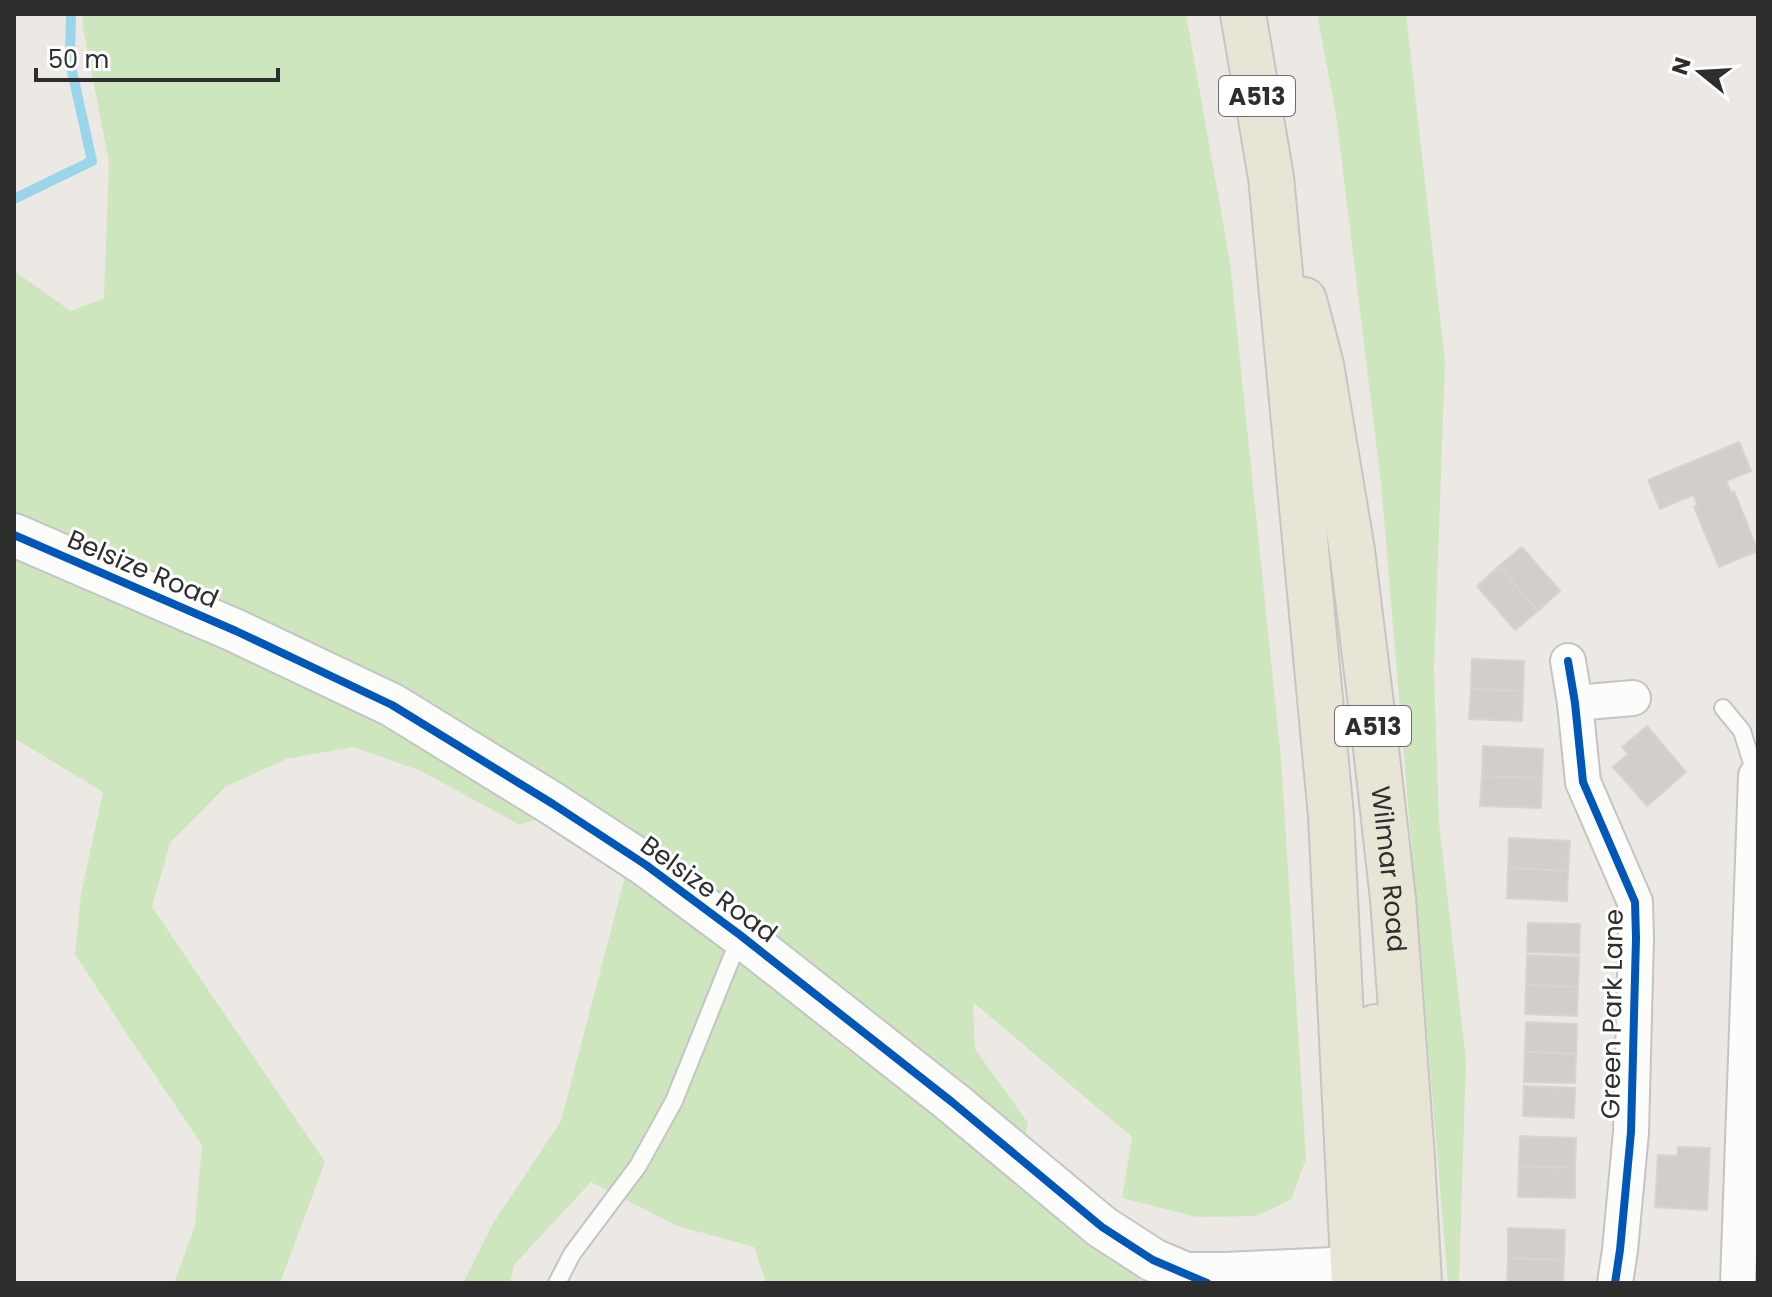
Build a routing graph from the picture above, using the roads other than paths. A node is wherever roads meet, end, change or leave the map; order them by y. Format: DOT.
graph roads {
  1 [pos="1243,14"];
  2 [pos="1271,177"];
  3 [pos="14,535"];
  4 [pos="1568,661"];
  5 [pos="1633,698"];
  6 [pos="1575,703"];
  7 [pos="1723,708"];
  8 [pos="1372,713"];
  9 [pos="1756,776"];
  10 [pos="740,935"];
  11 [pos="1210,1278"];
  12 [pos="1370,1279"];
  13 [pos="557,1283"];
  14 [pos="1419,1283"];
  15 [pos="1615,1283"];
  16 [pos="1738,1283"];
  1 -- 2 [label="main road, Wilmar Road / A513"];
  2 -- 8 [label="main road, Wilmar Road / A513"];
  2 -- 12 [label="main road, Wilmar Road / A513"];
  3 -- 10 [label="street, Belsize Road"];
  4 -- 6 [label="street, Green Park Lane"];
  5 -- 6 [label="street"];
  6 -- 15 [label="street, Green Park Lane"];
  7 -- 9 [label="lane"];
  8 -- 12 [label="main road, A513"];
  8 -- 14 [label="main road, Wilmar Road / A513"];
  9 -- 16 [label="street"];
  10 -- 11 [label="street, Belsize Road"];
  10 -- 13 [label="lane"];
  11 -- 12 [label="street, Belsize Road"];
}
